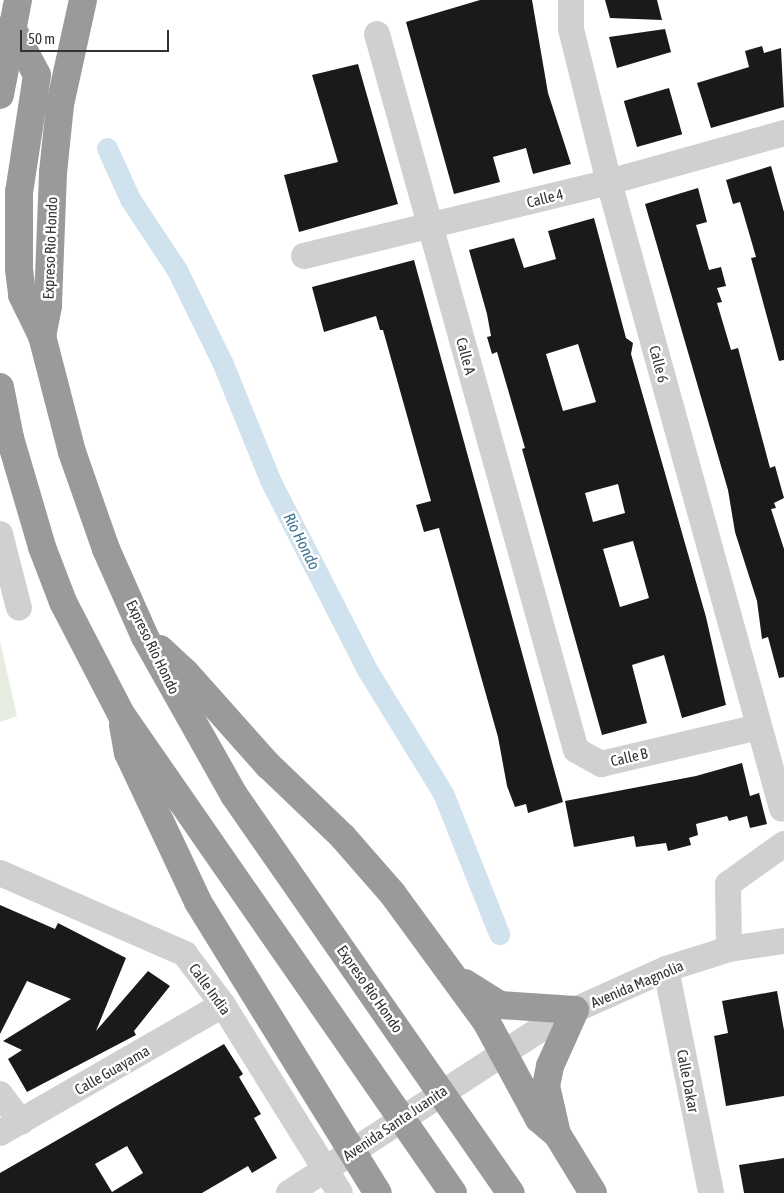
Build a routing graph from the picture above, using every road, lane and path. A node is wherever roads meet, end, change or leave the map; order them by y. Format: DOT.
graph roads {
  1 [pos="18,0"];
  2 [pos="33,0"];
  3 [pos="571,0"];
  4 [pos="80,8"];
  5 [pos="11,26"];
  6 [pos="377,34"];
  7 [pos="0,95"];
  8 [pos="784,133"];
  9 [pos="609,182"];
  10 [pos="430,226"];
  11 [pos="304,256"];
  12 [pos="42,336"];
  13 [pos="0,388"];
  14 [pos="0,534"];
  15 [pos="19,608"];
  16 [pos="145,637"];
  17 [pos="556,676"];
  18 [pos="121,714"];
  19 [pos="759,727"];
  20 [pos="782,810"];
  21 [pos="784,844"];
  22 [pos="0,873"];
  23 [pos="784,941"];
  24 [pos="729,949"];
  25 [pos="666,969"];
  26 [pos="455,976"];
  27 [pos="223,1005"];
  28 [pos="575,1010"];
  29 [pos="500,1053"];
  30 [pos="0,1094"];
  31 [pos="11,1128"];
  32 [pos="557,1134"];
  33 [pos="350,1152"];
  34 [pos="326,1169"];
  35 [pos="450,1190"];
  36 [pos="289,1193"];
  37 [pos="340,1193"];
  38 [pos="378,1193"];
  39 [pos="511,1193"];
  40 [pos="593,1193"];
  41 [pos="711,1193"];
  1 -- 5 [label="highway"];
  2 -- 5 [label="highway"];
  3 -- 9 [label="street, Calle 6"];
  4 -- 12 [label="highway, Expreso Río Hondo"];
  5 -- 7 [label="highway"];
  5 -- 12 [label="highway"];
  6 -- 10 [label="street, Calle A"];
  8 -- 9 [label="street, Calle 4"];
  9 -- 10 [label="street, Calle 4"];
  9 -- 19 [label="street, Calle 6"];
  10 -- 11 [label="street, Calle 4"];
  10 -- 17 [label="street, Calle A"];
  12 -- 16 [label="highway, Expreso Río Hondo"];
  13 -- 18 [label="highway"];
  14 -- 15 [label="street"];
  16 -- 26 [label="highway"];
  16 -- 39 [label="highway, Expreso Río Hondo"];
  17 -- 19 [label="street, Calle B"];
  18 -- 33 [label="highway"];
  18 -- 35 [label="highway"];
  19 -- 20 [label="street, Calle 6"];
  21 -- 24 [label="street"];
  22 -- 27 [label="street, Calle India"];
  23 -- 24 [label="street, Avenida Magnolia"];
  24 -- 25 [label="street, Avenida Magnolia"];
  25 -- 28 [label="street, Avenida Magnolia"];
  25 -- 41 [label="street, Calle Dakar"];
  26 -- 28 [label="highway"];
  26 -- 29 [label="highway"];
  27 -- 31 [label="street, Calle Guayama"];
  27 -- 34 [label="street, Calle India"];
  28 -- 29 [label="street, Avenida Magnolia"];
  28 -- 32 [label="highway"];
  29 -- 32 [label="highway"];
  29 -- 33 [label="street, Avenida Santa Juanita"];
  30 -- 31 [label="street"];
  32 -- 40 [label="highway"];
  33 -- 34 [label="street, Avenida Santa Juanita"];
  33 -- 38 [label="highway"];
  34 -- 36 [label="street, Avenida Santa Juanita"];
  34 -- 37 [label="street, Calle India"];
}
